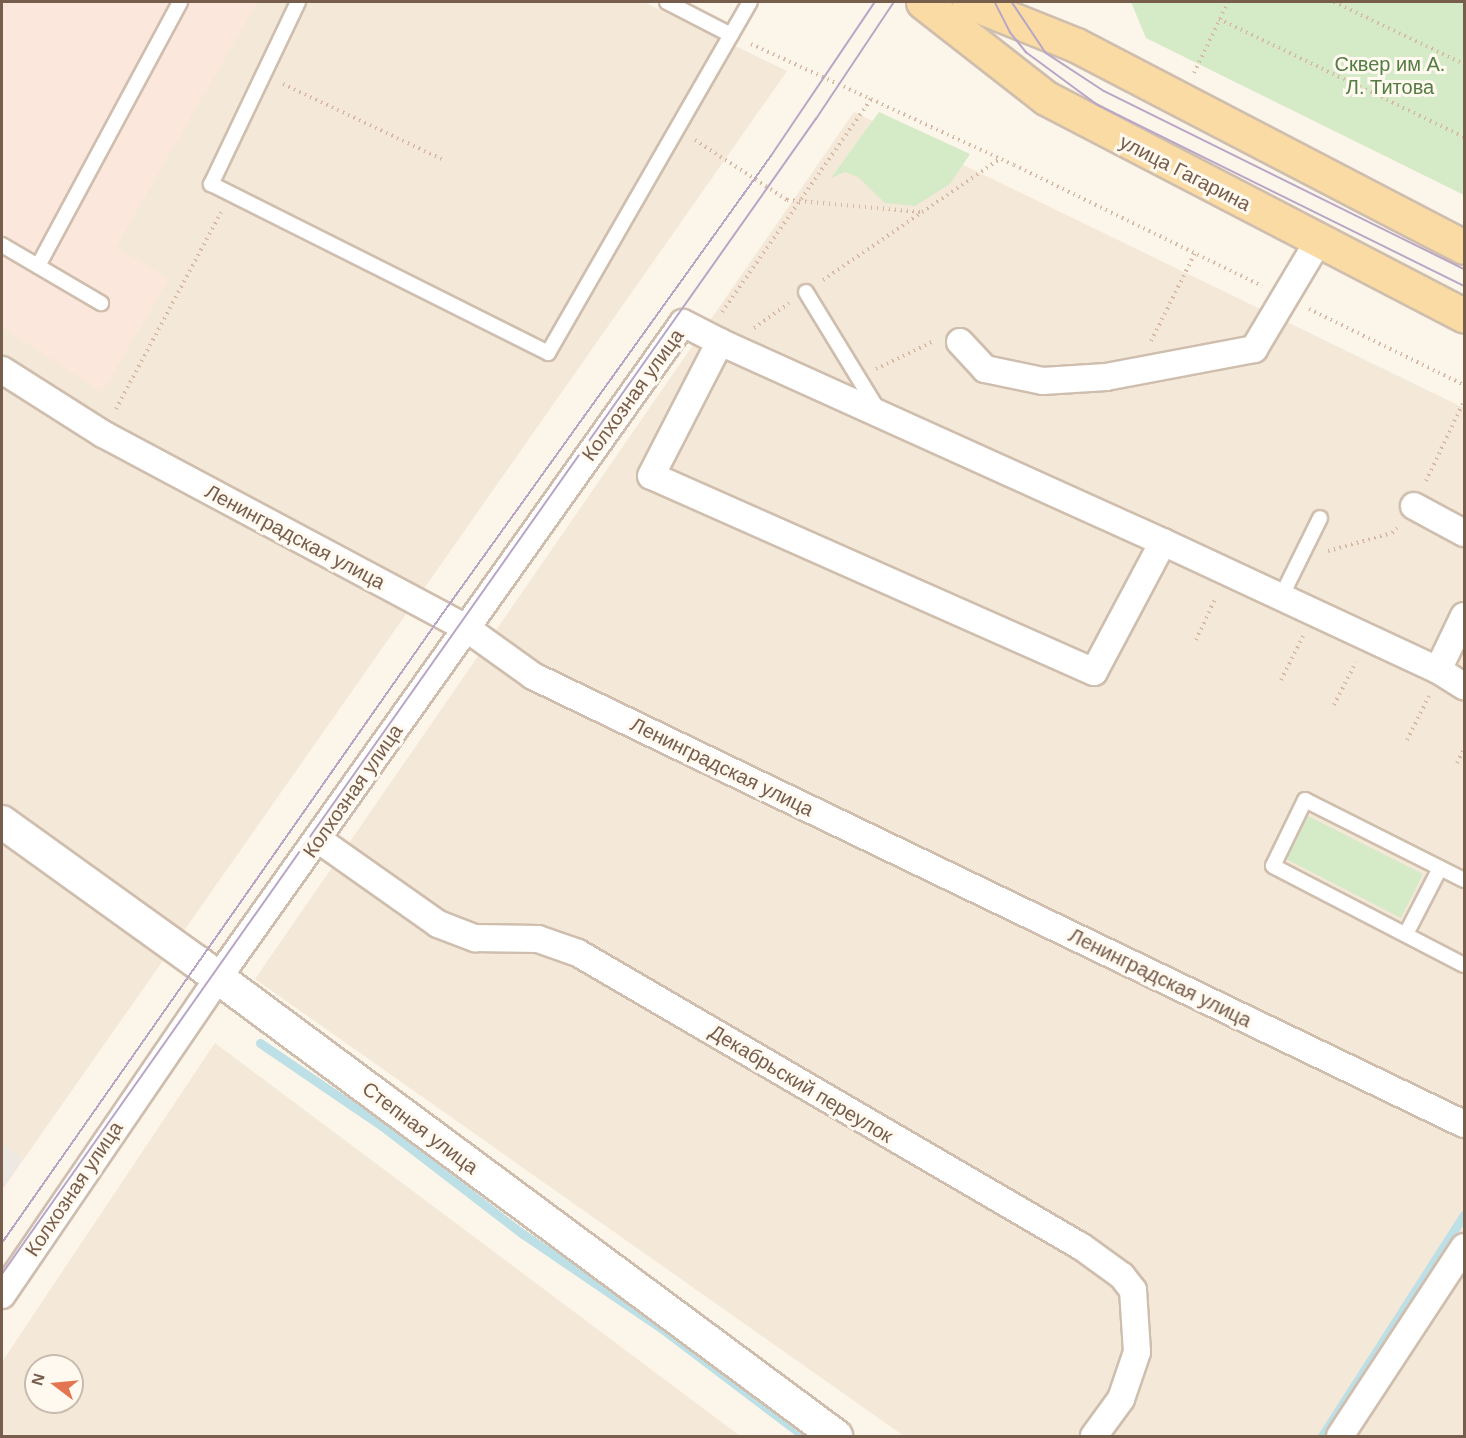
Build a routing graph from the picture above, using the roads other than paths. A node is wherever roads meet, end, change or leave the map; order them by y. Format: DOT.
graph roads {
  1 [pos="180,2"];
  2 [pos="298,2"];
  3 [pos="667,2"];
  4 [pos="750,2"];
  5 [pos="925,2"];
  6 [pos="969,2"];
  7 [pos="731,35"];
  8 [pos="1318,240"];
  9 [pos="2,245"];
  10 [pos="1464,247"];
  11 [pos="38,266"];
  12 [pos="806,292"];
  13 [pos="101,303"];
  14 [pos="1464,316"];
  15 [pos="718,341"];
  16 [pos="949,341"];
  17 [pos="2,370"];
  18 [pos="880,414"];
  19 [pos="1414,506"];
  20 [pos="1320,518"];
  21 [pos="1464,533"];
  22 [pos="1164,542"];
  23 [pos="1281,597"];
  24 [pos="1464,616"];
  25 [pos="466,628"];
  26 [pos="1435,680"];
  27 [pos="1464,686"];
  28 [pos="2,822"];
  29 [pos="319,840"];
  30 [pos="1440,868"];
  31 [pos="1464,880"];
  32 [pos="1406,934"];
  33 [pos="1464,964"];
  34 [pos="218,978"];
  35 [pos="1464,1124"];
  36 [pos="1464,1247"];
  37 [pos="2,1295"];
  38 [pos="837,1437"];
  39 [pos="1094,1437"];
  40 [pos="1340,1437"];
  1 -- 11 [label="lane"];
  2 -- 7 [label="lane"];
  3 -- 7 [label="lane"];
  4 -- 7 [label="lane"];
  5 -- 8 [label="main road, улица Гагарина"];
  6 -- 10 [label="main road"];
  8 -- 14 [label="main road, улица Гагарина"];
  8 -- 16 [label="street"];
  9 -- 11 [label="lane"];
  11 -- 13 [label="lane"];
  12 -- 18 [label="lane"];
  15 -- 18 [label="street"];
  15 -- 22 [label="street"];
  15 -- 25 [label="street, Колхозная улица"];
  17 -- 25 [label="street, Ленинградская улица"];
  18 -- 22 [label="street"];
  19 -- 21 [label="street"];
  20 -- 23 [label="lane"];
  22 -- 23 [label="street"];
  23 -- 26 [label="street"];
  24 -- 26 [label="street"];
  25 -- 29 [label="street, Колхозная улица"];
  25 -- 35 [label="street, Ленинградская улица"];
  26 -- 27 [label="street"];
  28 -- 34 [label="street, Степная улица"];
  29 -- 34 [label="street, Колхозная улица"];
  29 -- 39 [label="street, Декабрьский переулок"];
  30 -- 31 [label="lane"];
  30 -- 32 [label="lane"];
  30 -- 32 [label="lane"];
  32 -- 33 [label="lane"];
  34 -- 37 [label="street, Колхозная улица"];
  34 -- 38 [label="street, Степная улица"];
  36 -- 40 [label="street"];
}
